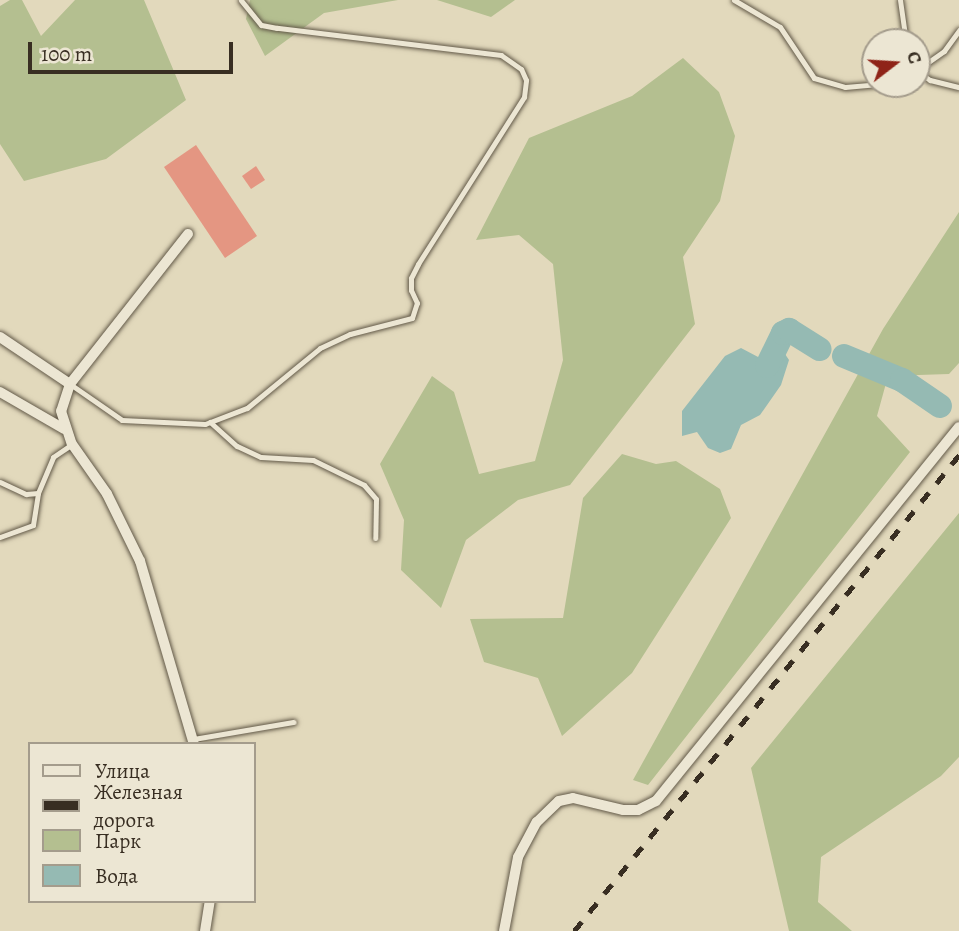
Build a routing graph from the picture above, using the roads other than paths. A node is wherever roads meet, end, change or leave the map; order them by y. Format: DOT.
graph roads {
  1 [pos="241,0"];
  2 [pos="734,0"];
  3 [pos="900,0"];
  4 [pos="904,28"];
  5 [pos="959,30"];
  6 [pos="931,61"];
  7 [pos="931,80"];
  8 [pos="861,86"];
  9 [pos="959,87"];
  10 [pos="188,234"];
  11 [pos="0,337"];
  12 [pos="70,384"];
  13 [pos="0,392"];
  14 [pos="210,422"];
  15 [pos="959,427"];
  16 [pos="64,429"];
  17 [pos="72,444"];
  18 [pos="0,482"];
  19 [pos="38,493"];
  20 [pos="0,537"];
  21 [pos="375,538"];
  22 [pos="294,722"];
  23 [pos="194,741"];
  24 [pos="210,903"];
  25 [pos="205,931"];
  26 [pos="504,931"];
  1 -- 14 [label="lane"];
  2 -- 8 [label="lane"];
  3 -- 4 [label="lane"];
  5 -- 6 [label="lane"];
  7 -- 9 [label="lane"];
  10 -- 12 [label="street"];
  11 -- 12 [label="street"];
  12 -- 14 [label="lane"];
  12 -- 16 [label="street"];
  13 -- 16 [label="street"];
  14 -- 21 [label="lane"];
  15 -- 26 [label="street"];
  16 -- 17 [label="street"];
  17 -- 19 [label="lane"];
  17 -- 23 [label="street"];
  18 -- 19 [label="lane"];
  19 -- 20 [label="lane"];
  22 -- 23 [label="lane"];
  24 -- 25 [label="street"];
}
